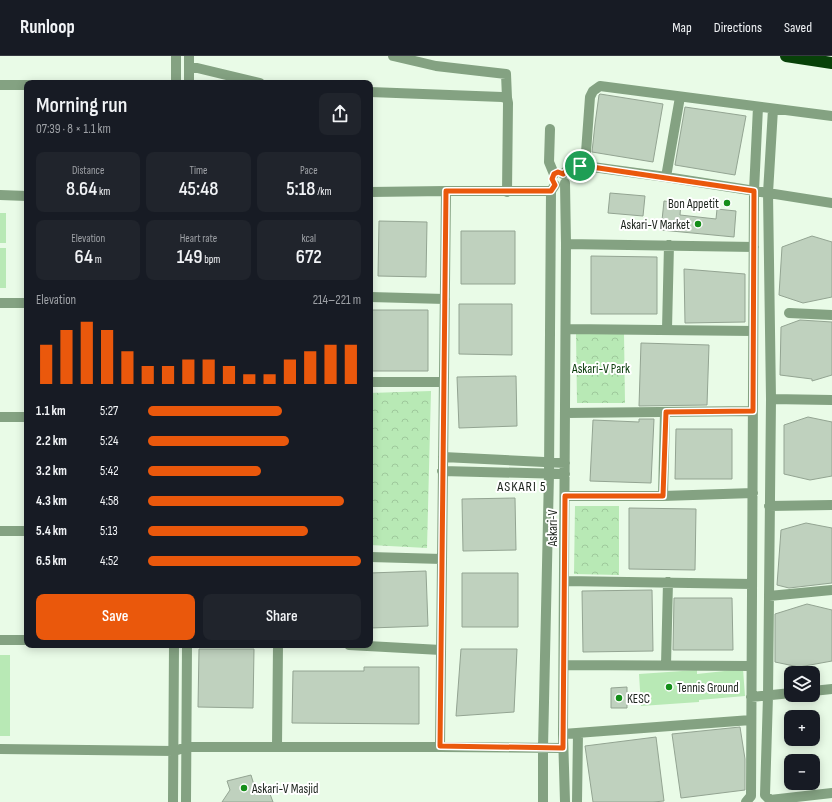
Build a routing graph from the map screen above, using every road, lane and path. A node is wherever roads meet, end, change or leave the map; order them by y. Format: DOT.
graph roads {
  1 [pos="176,56"];
  2 [pos="392,56"];
  3 [pos="786,56"];
  4 [pos="189,61"];
  5 [pos="832,63"];
  6 [pos="176,80"];
  7 [pos="189,80"];
  8 [pos="250,80"];
  9 [pos="0,85"];
  10 [pos="24,85"];
  11 [pos="373,92"];
  12 [pos="680,97"];
  13 [pos="507,98"];
  14 [pos="758,107"];
  15 [pos="773,108"];
  16 [pos="832,116"];
  17 [pos="550,129"];
  18 [pos="585,166"];
  19 [pos="666,177"];
  20 [pos="558,181"];
  21 [pos="446,191"];
  22 [pos="754,191"];
  23 [pos="373,192"];
  24 [pos="507,192"];
  25 [pos="768,193"];
  26 [pos="0,195"];
  27 [pos="24,196"];
  28 [pos="832,203"];
  29 [pos="566,244"];
  30 [pos="669,245"];
  31 [pos="754,247"];
  32 [pos="373,297"];
  33 [pos="445,299"];
  34 [pos="0,303"];
  35 [pos="24,303"];
  36 [pos="789,313"];
  37 [pos="832,315"];
  38 [pos="566,329"];
  39 [pos="667,330"];
  40 [pos="754,331"];
  41 [pos="373,382"];
  42 [pos="444,382"];
  43 [pos="771,399"];
  44 [pos="832,400"];
  45 [pos="753,411"];
  46 [pos="666,412"];
  47 [pos="566,413"];
  48 [pos="0,417"];
  49 [pos="24,417"];
  50 [pos="442,458"];
  51 [pos="548,463"];
  52 [pos="564,463"];
  53 [pos="442,471"];
  54 [pos="548,474"];
  55 [pos="565,474"];
  56 [pos="752,494"];
  57 [pos="565,496"];
  58 [pos="663,496"];
  59 [pos="832,505"];
  60 [pos="769,506"];
  61 [pos="0,531"];
  62 [pos="24,531"];
  63 [pos="373,557"];
  64 [pos="442,559"];
  65 [pos="565,581"];
  66 [pos="668,582"];
  67 [pos="752,584"];
  68 [pos="832,590"];
  69 [pos="769,596"];
  70 [pos="0,640"];
  71 [pos="24,640"];
  72 [pos="373,646"];
  73 [pos="174,648"];
  74 [pos="187,648"];
  75 [pos="278,648"];
  76 [pos="441,650"];
  77 [pos="564,665"];
  78 [pos="666,665"];
  79 [pos="752,666"];
  80 [pos="832,689"];
  81 [pos="820,690"];
  82 [pos="784,694"];
  83 [pos="768,696"];
  84 [pos="751,697"];
  85 [pos="751,720"];
  86 [pos="578,733"];
  87 [pos="563,734"];
  88 [pos="277,746"];
  89 [pos="440,746"];
  90 [pos="186,747"];
  91 [pos="543,748"];
  92 [pos="563,748"];
  93 [pos="0,749"];
  94 [pos="174,751"];
  95 [pos="832,793"];
  96 [pos="173,802"];
  97 [pos="186,802"];
  98 [pos="543,802"];
  99 [pos="564,802"];
  100 [pos="577,802"];
  101 [pos="746,802"];
  1 -- 6 [label="street"];
  2 -- 13 [label="street"];
  3 -- 5 [label="highway"];
  4 -- 7 [label="street"];
  4 -- 8 [label="street"];
  9 -- 10 [label="street"];
  11 -- 13 [label="street"];
  12 -- 14 [label="street"];
  12 -- 18 [label="street"];
  12 -- 19 [label="street"];
  13 -- 24 [label="street"];
  14 -- 15 [label="street"];
  14 -- 22 [label="street"];
  15 -- 16 [label="street"];
  15 -- 25 [label="street"];
  17 -- 20 [label="street"];
  18 -- 19 [label="street"];
  18 -- 20 [label="street"];
  19 -- 22 [label="street"];
  20 -- 24 [label="street"];
  20 -- 29 [label="street, Askari-V"];
  20 -- 51 [label="street, Askari-V"];
  21 -- 23 [label="street"];
  21 -- 24 [label="street"];
  21 -- 33 [label="street"];
  22 -- 25 [label="street"];
  22 -- 31 [label="street"];
  25 -- 28 [label="street"];
  25 -- 43 [label="street"];
  26 -- 27 [label="street"];
  29 -- 30 [label="street"];
  29 -- 38 [label="street, Askari-V"];
  30 -- 31 [label="street"];
  30 -- 39 [label="street"];
  31 -- 40 [label="street"];
  32 -- 33 [label="street"];
  33 -- 42 [label="street"];
  34 -- 35 [label="street"];
  36 -- 37 [label="street"];
  38 -- 39 [label="street"];
  38 -- 47 [label="street, Askari-V"];
  39 -- 40 [label="street"];
  40 -- 45 [label="street"];
  41 -- 42 [label="street"];
  42 -- 50 [label="street"];
  43 -- 44 [label="street"];
  43 -- 60 [label="street"];
  45 -- 46 [label="street"];
  45 -- 56 [label="street"];
  46 -- 47 [label="street"];
  46 -- 58 [label="street"];
  47 -- 52 [label="street, Askari-V"];
  48 -- 49 [label="street"];
  50 -- 51 [label="street"];
  50 -- 53 [label="street"];
  51 -- 52 [label="street"];
  51 -- 54 [label="street, Askari-V"];
  52 -- 55 [label="street, Askari-V"];
  53 -- 54 [label="street"];
  53 -- 64 [label="street"];
  54 -- 55 [label="street"];
  54 -- 91 [label="street, Askari-V"];
  55 -- 57 [label="street, Askari-V"];
  56 -- 58 [label="street"];
  56 -- 67 [label="street"];
  57 -- 58 [label="street"];
  57 -- 65 [label="street, Askari-V"];
  59 -- 60 [label="street"];
  60 -- 69 [label="street"];
  61 -- 62 [label="street"];
  63 -- 64 [label="street"];
  64 -- 76 [label="street"];
  65 -- 66 [label="street"];
  65 -- 77 [label="street, Askari-V"];
  66 -- 67 [label="street"];
  66 -- 78 [label="street"];
  67 -- 79 [label="street"];
  68 -- 69 [label="street"];
  69 -- 83 [label="street"];
  70 -- 71 [label="street"];
  72 -- 76 [label="street"];
  73 -- 94 [label="street"];
  74 -- 90 [label="street"];
  75 -- 88 [label="street"];
  76 -- 89 [label="street"];
  77 -- 78 [label="street"];
  77 -- 87 [label="street, Askari-V"];
  78 -- 79 [label="street"];
  79 -- 84 [label="street"];
  80 -- 81 [label="street"];
  82 -- 83 [label="street"];
  83 -- 84 [label="street"];
  83 -- 95 [label="street"];
  84 -- 85 [label="street"];
  85 -- 86 [label="street"];
  85 -- 101 [label="street"];
  86 -- 87 [label="street"];
  86 -- 100 [label="street"];
  87 -- 92 [label="street, Askari-V"];
  88 -- 89 [label="street"];
  88 -- 90 [label="street"];
  89 -- 91 [label="street"];
  90 -- 94 [label="street"];
  90 -- 97 [label="street"];
  91 -- 92 [label="street"];
  91 -- 98 [label="street, Askari-V"];
  92 -- 99 [label="street, Askari-V"];
  93 -- 94 [label="street"];
  94 -- 96 [label="street"];
}
